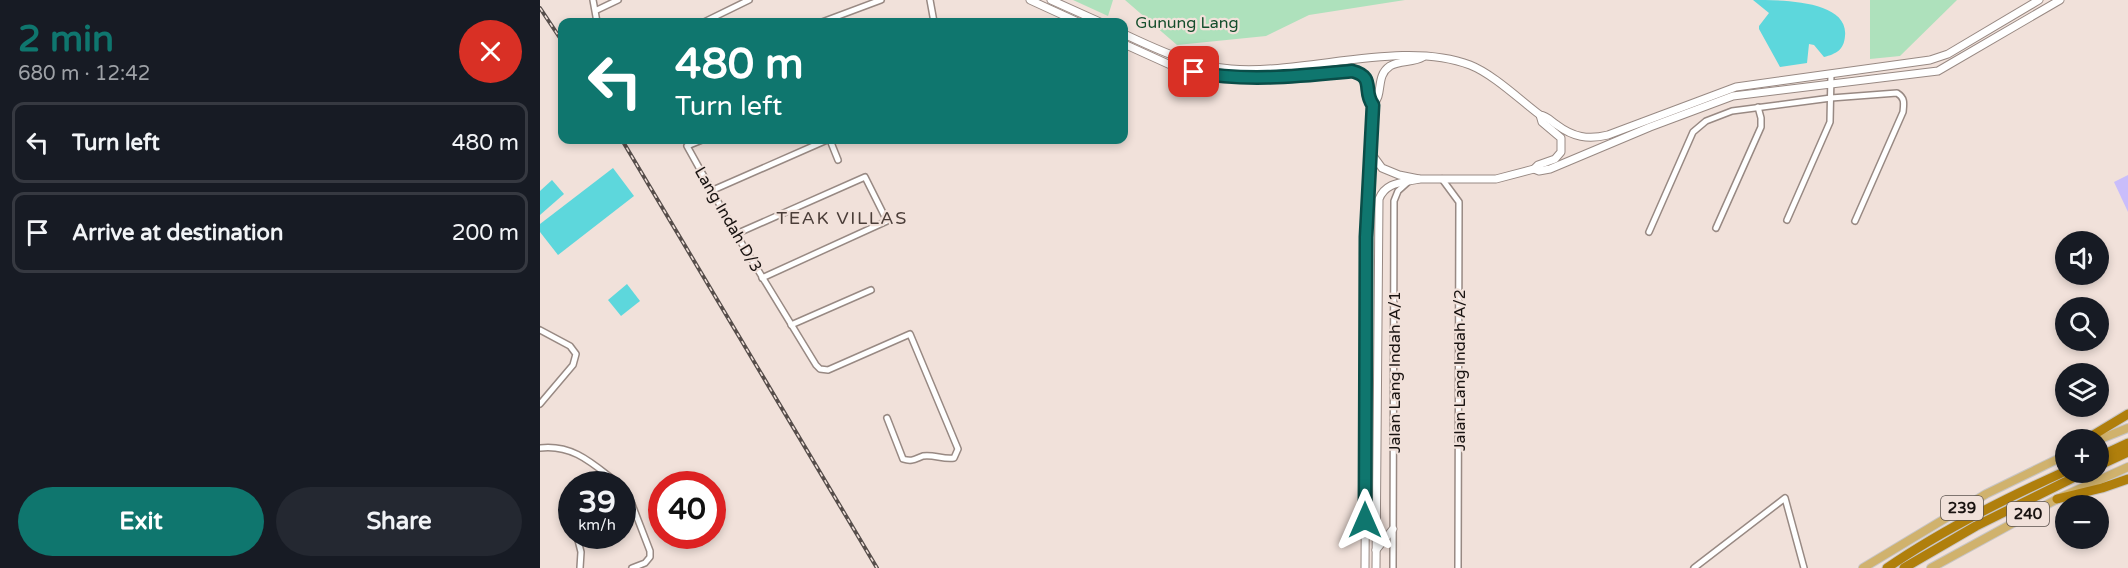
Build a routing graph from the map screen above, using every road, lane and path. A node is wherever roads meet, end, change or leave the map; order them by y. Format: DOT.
graph roads {
  1 [pos="593,0"];
  2 [pos="618,0"];
  3 [pos="749,0"];
  4 [pos="880,0"];
  5 [pos="930,0"];
  6 [pos="1030,0"];
  7 [pos="1051,0"];
  8 [pos="2039,0"];
  9 [pos="2060,0"];
  10 [pos="597,10"];
  11 [pos="597,18"];
  12 [pos="712,18"];
  13 [pos="833,18"];
  14 [pos="933,18"];
  15 [pos="1069,18"];
  16 [pos="1091,18"];
  17 [pos="1128,36"];
  18 [pos="1128,46"];
  19 [pos="1423,57"];
  20 [pos="1831,74"];
  21 [pos="1832,84"];
  22 [pos="1831,98"];
  23 [pos="1373,105"];
  24 [pos="1758,107"];
  25 [pos="1540,116"];
  26 [pos="692,144"];
  27 [pos="819,144"];
  28 [pos="830,144"];
  29 [pos="1371,153"];
  30 [pos="838,160"];
  31 [pos="1534,169"];
  32 [pos="1419,179"];
  33 [pos="1442,179"];
  34 [pos="1408,182"];
  35 [pos="713,190"];
  36 [pos="1787,220"];
  37 [pos="1855,221"];
  38 [pos="1716,228"];
  39 [pos="1649,232"];
  40 [pos="736,234"];
  41 [pos="762,278"];
  42 [pos="871,290"];
  43 [pos="791,325"];
  44 [pos="540,330"];
  45 [pos="540,404"];
  46 [pos="2128,414"];
  47 [pos="887,418"];
  48 [pos="2128,428"];
  49 [pos="2103,429"];
  50 [pos="2109,436"];
  51 [pos="2128,443"];
  52 [pos="540,448"];
  53 [pos="2109,452"];
  54 [pos="2128,452"];
  55 [pos="2055,460"];
  56 [pos="2109,461"];
  57 [pos="2128,467"];
  58 [pos="602,471"];
  59 [pos="2055,476"];
  60 [pos="2128,479"];
  61 [pos="2063,483"];
  62 [pos="2067,495"];
  63 [pos="2072,495"];
  64 [pos="2055,501"];
  65 [pos="636,515"];
  66 [pos="1393,529"];
  67 [pos="580,549"];
  68 [pos="1376,550"];
  69 [pos="580,568"];
  70 [pos="632,568"];
  71 [pos="1365,568"];
  72 [pos="1376,568"];
  73 [pos="1393,568"];
  74 [pos="1458,568"];
  75 [pos="1694,568"];
  76 [pos="1804,568"];
  77 [pos="1863,568"];
  78 [pos="1887,568"];
  79 [pos="1904,568"];
  80 [pos="1931,568"];
  1 -- 10 [label="street"];
  2 -- 10 [label="street"];
  3 -- 12 [label="street"];
  4 -- 13 [label="street"];
  5 -- 14 [label="street"];
  6 -- 15 [label="street"];
  7 -- 16 [label="street"];
  8 -- 20 [label="street"];
  9 -- 21 [label="street"];
  10 -- 11 [label="street"];
  17 -- 19 [label="street"];
  18 -- 23 [label="street"];
  19 -- 23 [label="street"];
  19 -- 25 [label="street"];
  20 -- 21 [label="street"];
  20 -- 25 [label="street"];
  21 -- 22 [label="street"];
  21 -- 31 [label="street"];
  22 -- 24 [label="street"];
  22 -- 36 [label="street"];
  22 -- 37 [label="street"];
  23 -- 29 [label="street"];
  24 -- 38 [label="street"];
  24 -- 39 [label="street"];
  25 -- 31 [label="street"];
  26 -- 35 [label="street, Lang Indah D/3"];
  27 -- 35 [label="street"];
  28 -- 30 [label="street"];
  29 -- 32 [label="street"];
  29 -- 71 [label="street"];
  31 -- 33 [label="street"];
  32 -- 33 [label="street"];
  32 -- 34 [label="street, Jalan Lang Indah A/1"];
  33 -- 74 [label="street, Jalan Lang Indah A/2"];
  34 -- 66 [label="street, Jalan Lang Indah A/1"];
  34 -- 68 [label="street, Jalan Lang Indah A/1"];
  35 -- 40 [label="street, Lang Indah D/3"];
  40 -- 41 [label="street, Lang Indah D/3"];
  40 -- 41 [label="street"];
  41 -- 43 [label="street, Lang Indah D/3"];
  42 -- 43 [label="street"];
  43 -- 47 [label="street, Lang Indah D/3"];
  44 -- 45 [label="street"];
  46 -- 49 [label="highway"];
  48 -- 50 [label="main road"];
  51 -- 53 [label="highway"];
  52 -- 58 [label="street"];
  54 -- 56 [label="highway"];
  55 -- 77 [label="main road, 239"];
  57 -- 62 [label="main road, 240"];
  59 -- 78 [label="highway"];
  60 -- 63 [label="highway"];
  61 -- 79 [label="highway"];
  64 -- 80 [label="main road, 240"];
  65 -- 70 [label="street"];
  66 -- 68 [label="street"];
  66 -- 73 [label="street, Jalan Lang Indah A/1"];
  67 -- 69 [label="street"];
  68 -- 72 [label="street, Jalan Lang Indah A/1"];
  75 -- 76 [label="street"];
}
